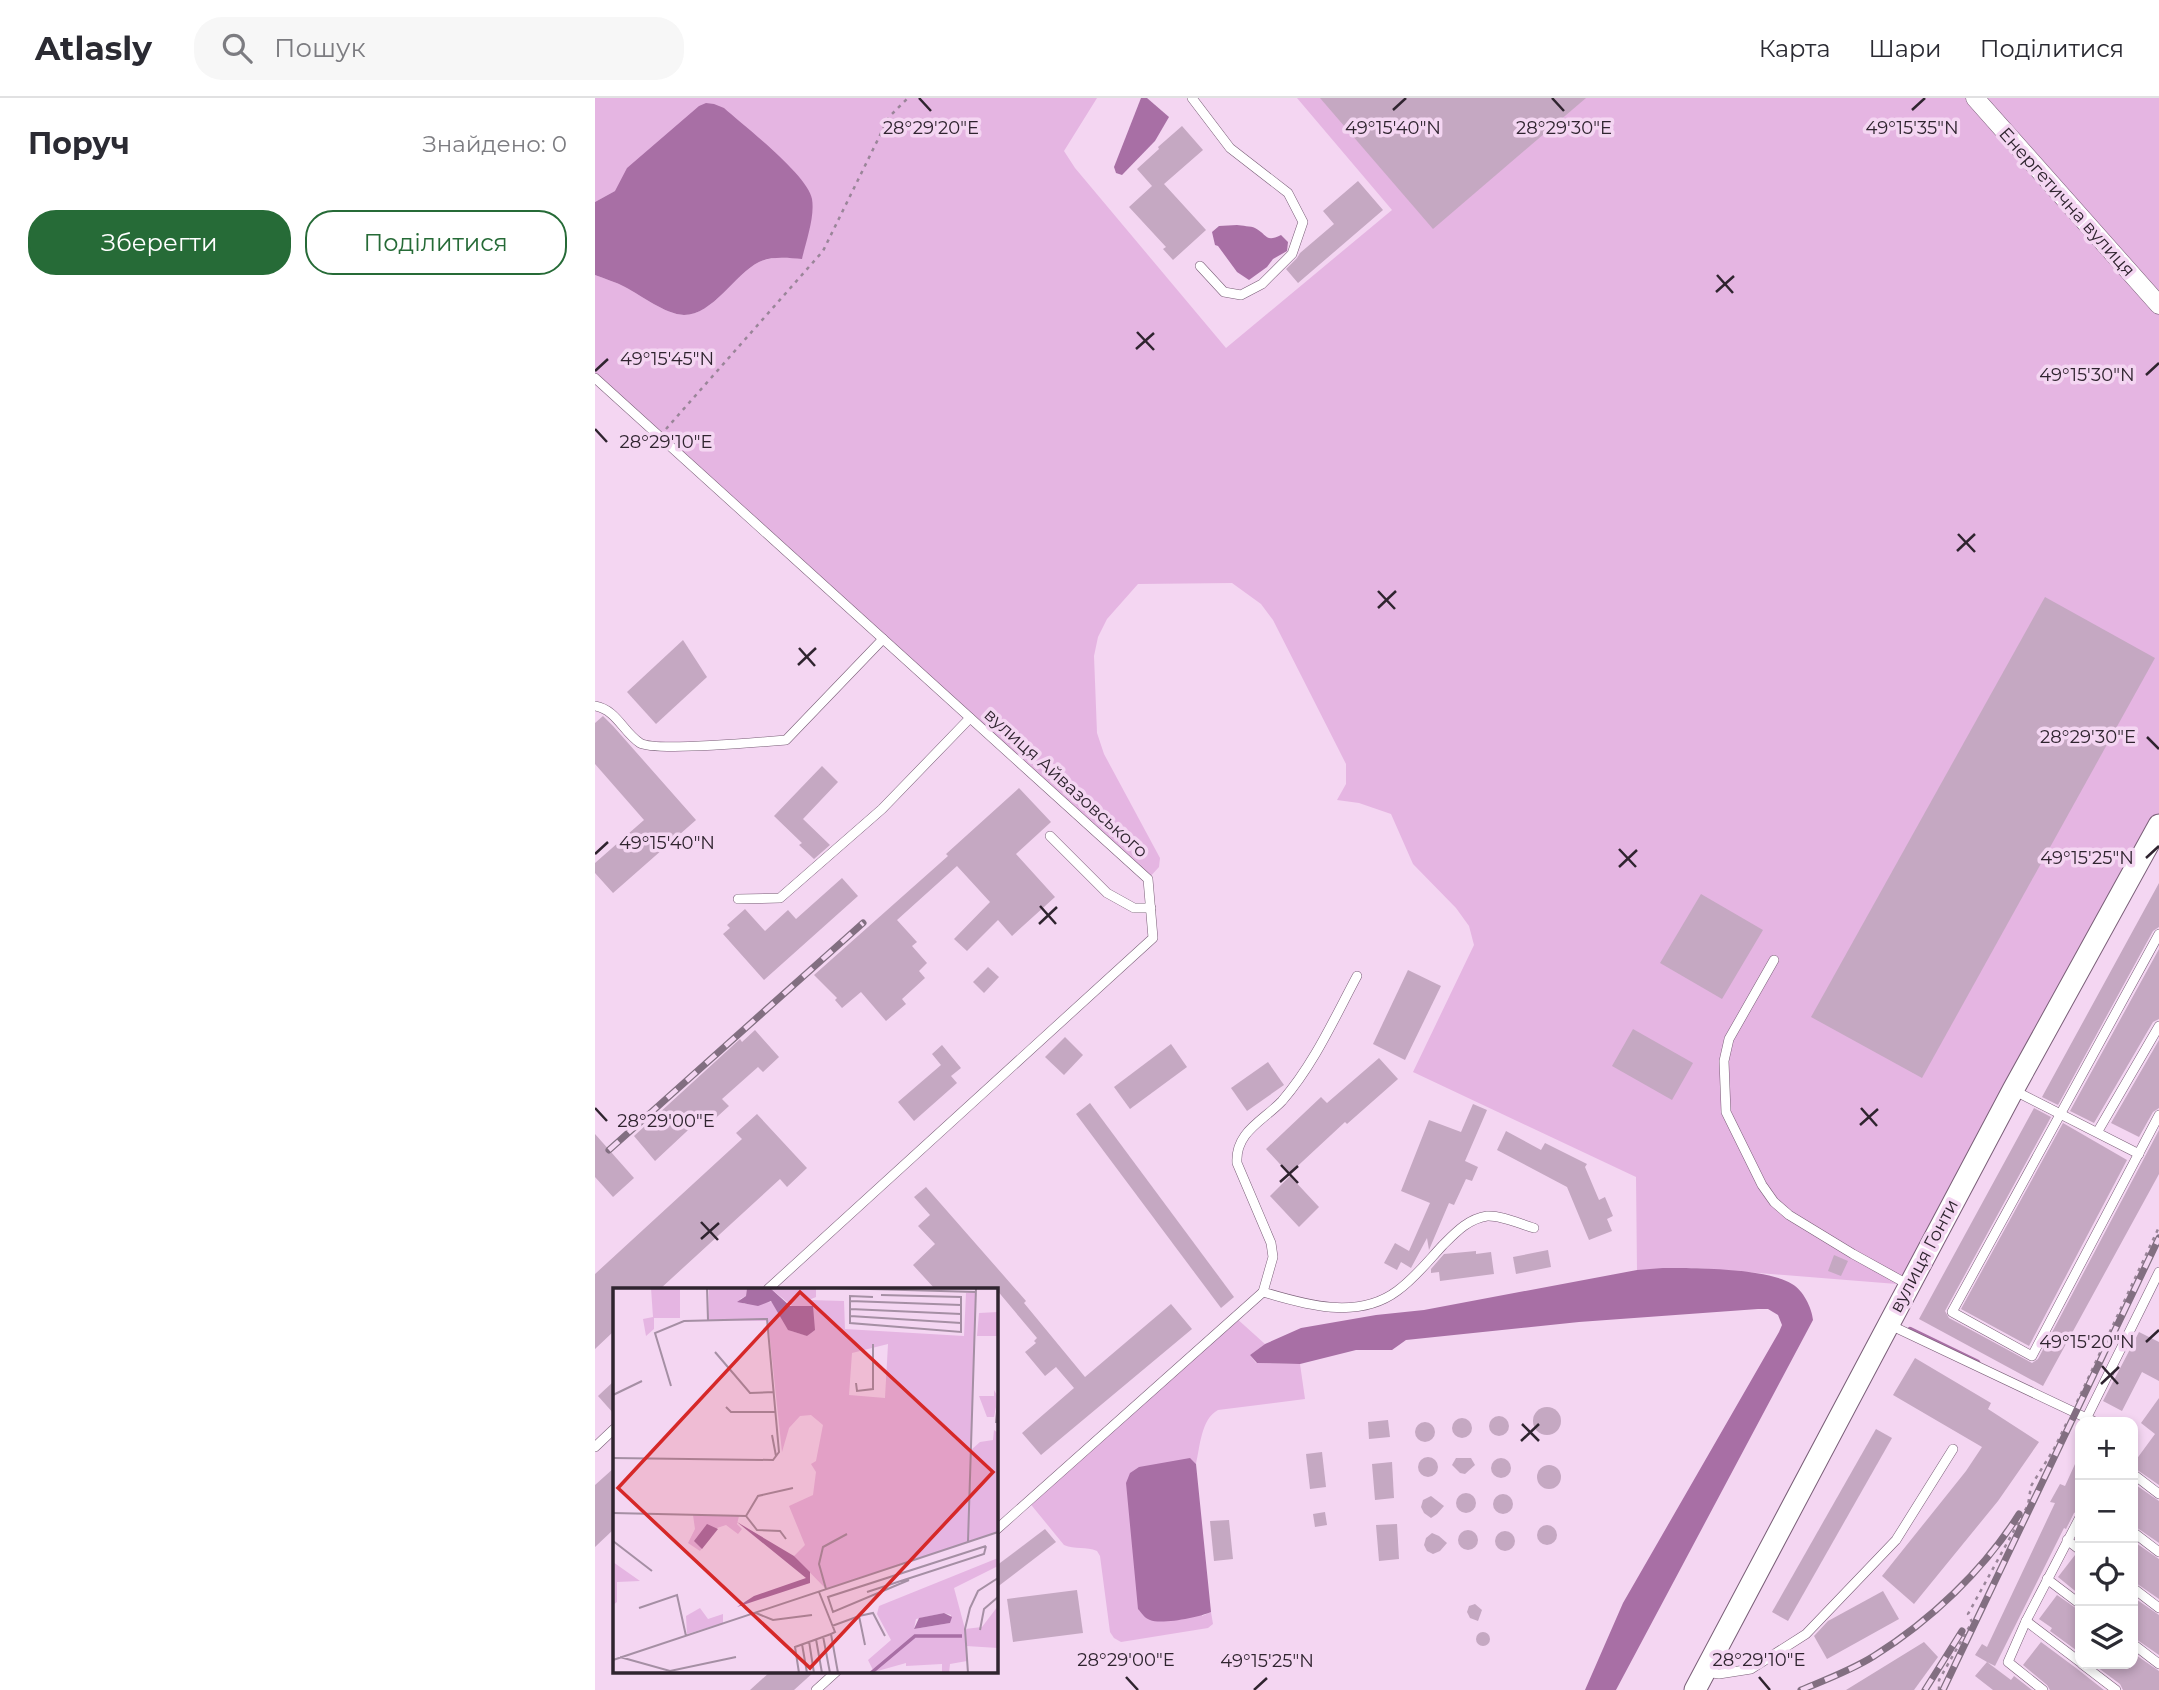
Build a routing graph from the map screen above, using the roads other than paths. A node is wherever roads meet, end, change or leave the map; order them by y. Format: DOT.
graph roads {
  1 [pos="1192,98"];
  2 [pos="1975,98"];
  3 [pos="1200,266"];
  4 [pos="2159,305"];
  5 [pos="595,378"];
  6 [pos="883,639"];
  7 [pos="595,706"];
  8 [pos="970,718"];
  9 [pos="2159,825"];
  10 [pos="1050,836"];
  11 [pos="738,899"];
  12 [pos="1151,908"];
  13 [pos="2159,934"];
  14 [pos="1774,960"];
  15 [pos="1357,976"];
  16 [pos="2159,1026"];
  17 [pos="2013,1090"];
  18 [pos="2059,1114"];
  19 [pos="2159,1115"];
  20 [pos="2098,1131"];
  21 [pos="2139,1154"];
  22 [pos="1534,1228"];
  23 [pos="2159,1272"];
  24 [pos="1909,1284"];
  25 [pos="769,1288"];
  26 [pos="1263,1292"];
  27 [pos="1888,1325"];
  28 [pos="2082,1417"];
  29 [pos="2093,1417"];
  30 [pos="613,1430"];
  31 [pos="595,1447"];
  32 [pos="1954,1449"];
  33 [pos="2138,1478"];
  34 [pos="2159,1494"];
  35 [pos="2075,1526"];
  36 [pos="997,1529"];
  37 [pos="2138,1536"];
  38 [pos="2067,1540"];
  39 [pos="2075,1546"];
  40 [pos="2159,1552"];
  41 [pos="2047,1579"];
  42 [pos="2138,1592"];
  43 [pos="2075,1600"];
  44 [pos="2159,1608"];
  45 [pos="2026,1621"];
  46 [pos="2138,1648"];
  47 [pos="2075,1658"];
  48 [pos="2159,1664"];
  49 [pos="2089,1669"];
  50 [pos="837,1672"];
  51 [pos="1700,1681"];
  52 [pos="816,1690"];
  53 [pos="2043,1690"];
  54 [pos="2116,1690"];
  1 -- 3 [label="lane"];
  2 -- 4 [label="street, Енергетична вулиця"];
  5 -- 6 [label="lane, вулиця Айвазовського"];
  6 -- 7 [label="lane"];
  6 -- 8 [label="lane, вулиця Айвазовського"];
  8 -- 11 [label="lane"];
  8 -- 12 [label="lane, вулиця Айвазовського"];
  9 -- 17 [label="street, вулиця Гонти"];
  10 -- 12 [label="lane"];
  12 -- 25 [label="lane, вулиця Айвазовського"];
  13 -- 18 [label="lane"];
  14 -- 24 [label="lane"];
  15 -- 26 [label="lane"];
  16 -- 20 [label="lane"];
  17 -- 18 [label="lane"];
  17 -- 24 [label="street, вулиця Гонти"];
  18 -- 20 [label="lane"];
  18 -- 21 [label="lane"];
  19 -- 21 [label="lane"];
  20 -- 21 [label="lane"];
  22 -- 26 [label="lane"];
  23 -- 29 [label="lane"];
  24 -- 27 [label="street, вулиця Гонти"];
  26 -- 36 [label="lane"];
  27 -- 28 [label="lane"];
  27 -- 51 [label="street, вулиця Гонти"];
  30 -- 31 [label="lane"];
  32 -- 51 [label="lane"];
  33 -- 34 [label="lane"];
  35 -- 38 [label="lane"];
  37 -- 40 [label="lane"];
  38 -- 39 [label="lane"];
  38 -- 41 [label="lane"];
  41 -- 43 [label="lane"];
  41 -- 45 [label="lane"];
  42 -- 44 [label="lane"];
  45 -- 47 [label="lane"];
  45 -- 53 [label="lane"];
  46 -- 48 [label="lane"];
  49 -- 54 [label="lane"];
  50 -- 52 [label="lane"];
}
